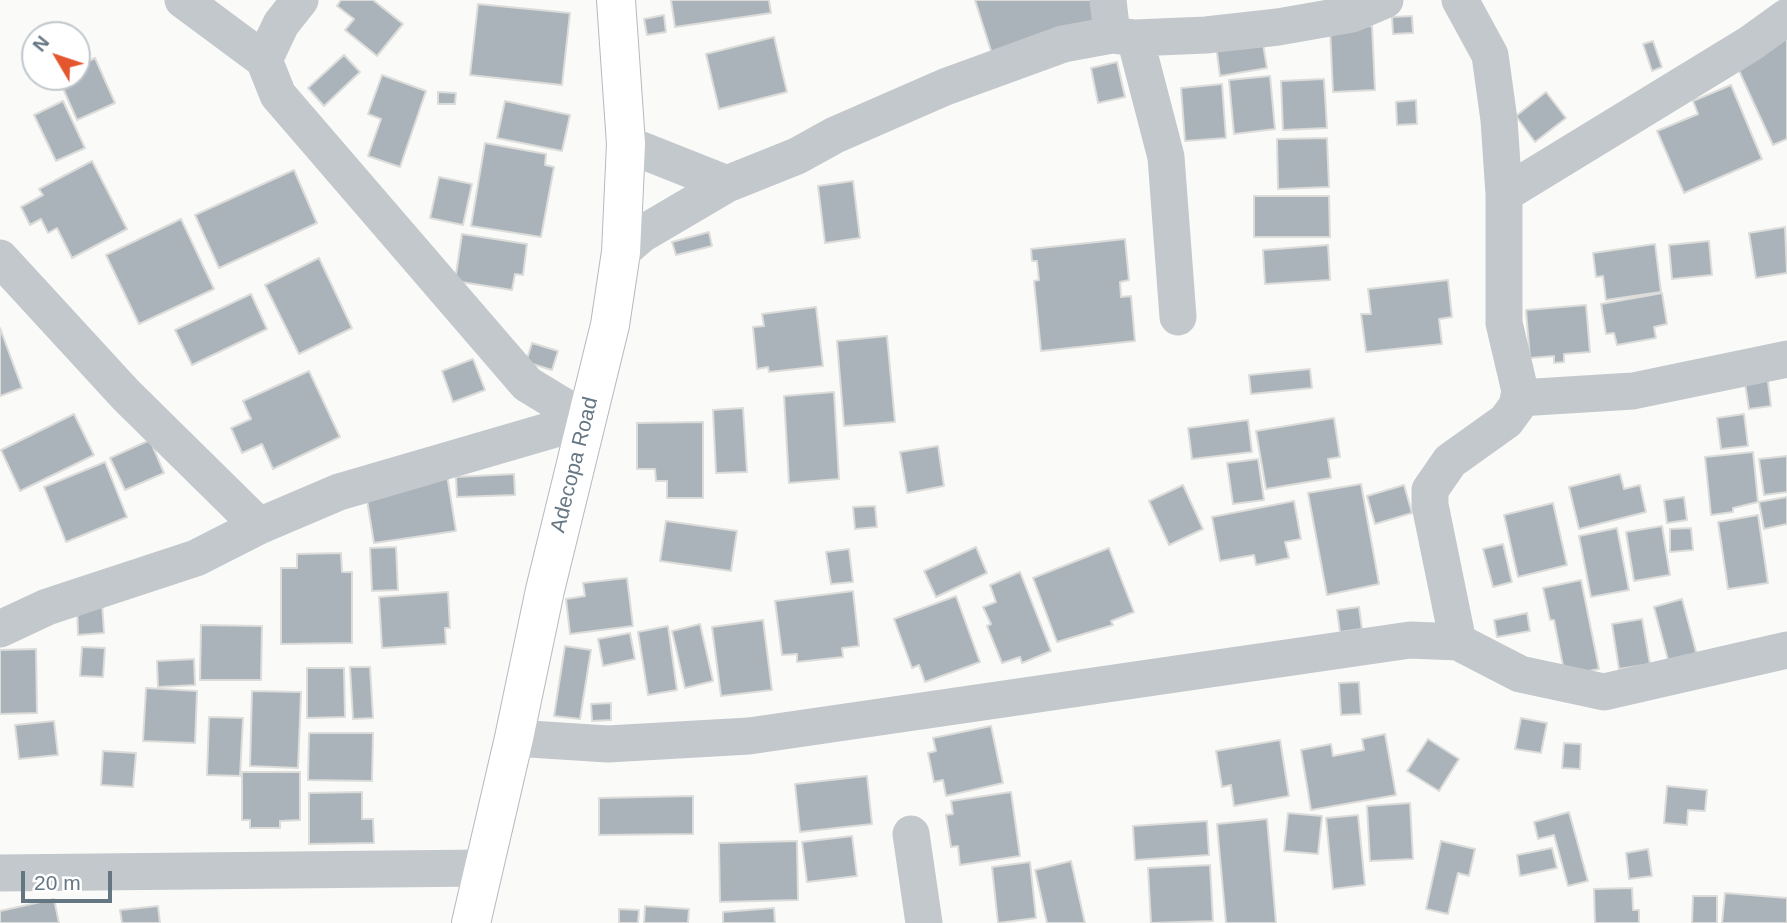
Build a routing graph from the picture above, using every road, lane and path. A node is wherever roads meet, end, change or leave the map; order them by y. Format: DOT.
graph roads {
  1 [pos="183,0"];
  2 [pos="300,0"];
  3 [pos="616,0"];
  4 [pos="1385,0"];
  5 [pos="1460,0"];
  6 [pos="1787,17"];
  7 [pos="1118,24"];
  8 [pos="264,60"];
  9 [pos="626,144"];
  10 [pos="727,184"];
  11 [pos="1504,194"];
  12 [pos="621,252"];
  13 [pos="0,258"];
  14 [pos="1178,317"];
  15 [pos="1787,359"];
  16 [pos="1519,398"];
  17 [pos="586,420"];
  18 [pos="258,526"];
  19 [pos="0,629"];
  20 [pos="1458,642"];
  21 [pos="1787,650"];
  22 [pos="514,738"];
  23 [pos="911,834"];
  24 [pos="484,868"];
  25 [pos="0,873"];
  26 [pos="471,923"];
  27 [pos="924,923"];
  1 -- 8 [label="street"];
  2 -- 8 [label="street"];
  3 -- 9 [label="street, Adecopa Road"];
  4 -- 7 [label="street"];
  5 -- 11 [label="street"];
  6 -- 11 [label="street"];
  7 -- 10 [label="street"];
  7 -- 14 [label="street"];
  8 -- 17 [label="street"];
  9 -- 10 [label="street"];
  9 -- 12 [label="street, Adecopa Road"];
  10 -- 12 [label="street"];
  11 -- 16 [label="street"];
  12 -- 17 [label="street, Adecopa Road"];
  13 -- 18 [label="street"];
  15 -- 16 [label="street"];
  16 -- 20 [label="street"];
  17 -- 18 [label="street"];
  17 -- 22 [label="street, Adecopa Road"];
  18 -- 19 [label="street"];
  20 -- 21 [label="street"];
  20 -- 22 [label="street"];
  22 -- 24 [label="street, Adecopa Road"];
  23 -- 27 [label="street"];
  24 -- 25 [label="street"];
  24 -- 26 [label="street, Adecopa Road"];
}
